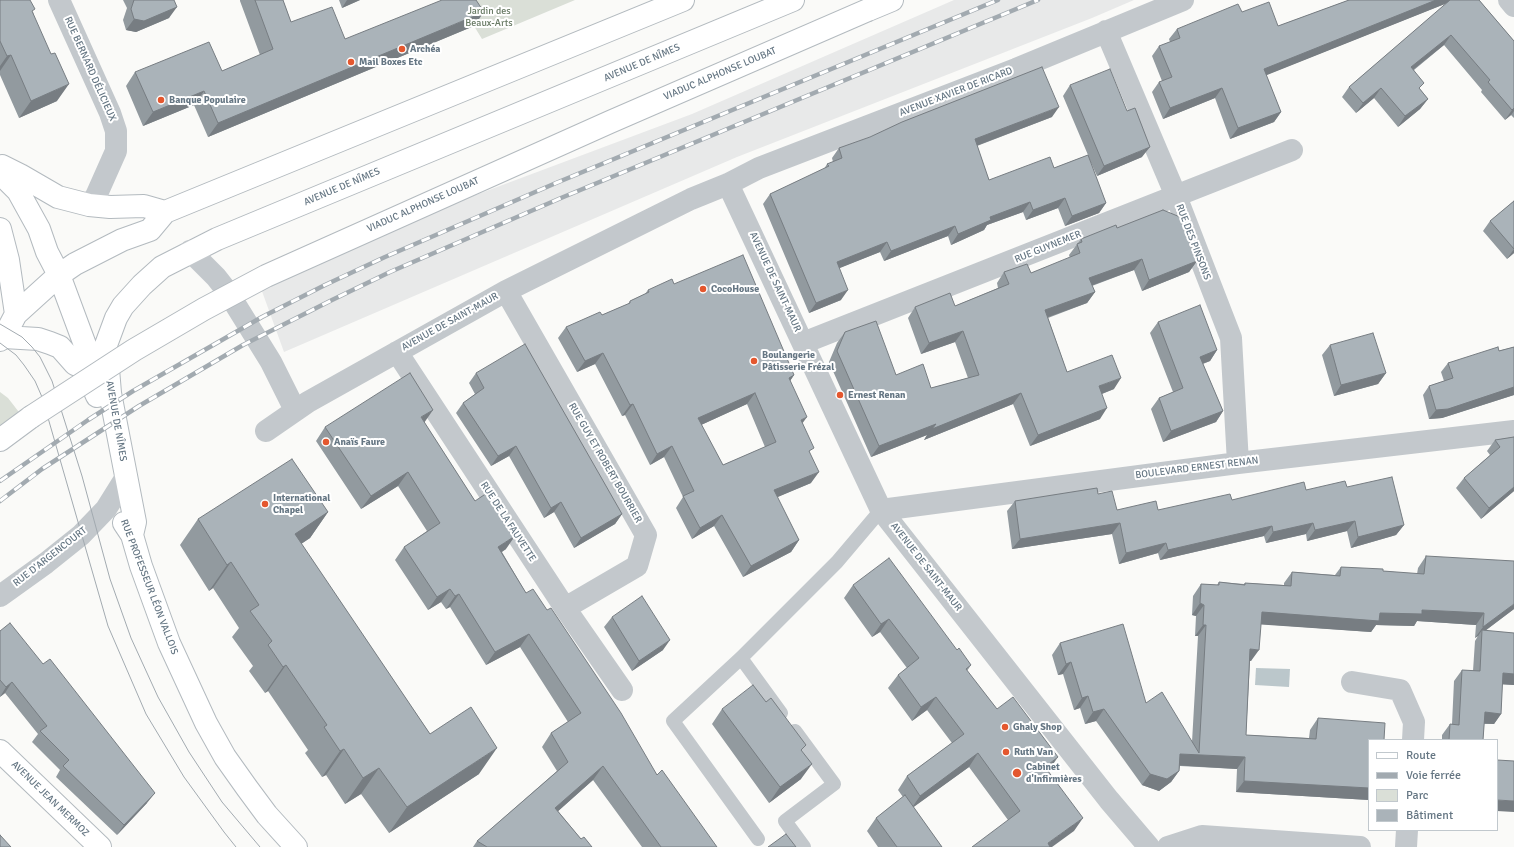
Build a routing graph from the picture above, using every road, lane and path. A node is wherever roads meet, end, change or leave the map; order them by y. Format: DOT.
graph roads {
  1 [pos="59,0"];
  2 [pos="683,0"];
  3 [pos="793,0"];
  4 [pos="892,0"];
  5 [pos="1183,0"];
  6 [pos="1509,0"];
  7 [pos="1514,6"];
  8 [pos="1106,31"];
  9 [pos="1292,150"];
  10 [pos="0,166"];
  11 [pos="0,173"];
  12 [pos="728,184"];
  13 [pos="1176,196"];
  14 [pos="89,205"];
  15 [pos="165,212"];
  16 [pos="0,229"];
  17 [pos="190,251"];
  18 [pos="59,275"];
  19 [pos="506,291"];
  20 [pos="16,314"];
  21 [pos="1,337"];
  22 [pos="803,342"];
  23 [pos="397,352"];
  24 [pos="85,368"];
  25 [pos="295,410"];
  26 [pos="266,431"];
  27 [pos="1514,431"];
  28 [pos="0,440"];
  29 [pos="1238,463"];
  30 [pos="122,484"];
  31 [pos="881,510"];
  32 [pos="132,535"];
  33 [pos="0,596"];
  34 [pos="565,608"];
  35 [pos="741,658"];
  36 [pos="1352,682"];
  37 [pos="622,690"];
  38 [pos="1413,739"];
  39 [pos="0,751"];
  40 [pos="1408,831"];
  41 [pos="758,839"];
  42 [pos="100,847"];
  43 [pos="296,847"];
  44 [pos="804,847"];
  45 [pos="1149,847"];
  46 [pos="1168,847"];
  47 [pos="1360,847"];
  48 [pos="1406,847"];
  1 -- 14 [label="street, RUE BERNARD DÉLICIEUX"];
  2 -- 15 [label="main road"];
  3 -- 17 [label="main road, AVENUE DE NÎMES"];
  4 -- 28 [label="main road, VIADUC ALPHONSE LOUBAT, bridge"];
  5 -- 8 [label="street, AVENUE XAVIER DE RICARD"];
  6 -- 7 [label="street"];
  8 -- 12 [label="street, AVENUE XAVIER DE RICARD"];
  8 -- 13 [label="street, RUE DES PINSONS"];
  9 -- 13 [label="street, RUE GUYNEMER"];
  10 -- 14 [label="main road"];
  11 -- 18 [label="main road"];
  12 -- 19 [label="street, AVENUE DE SAINT-MAUR"];
  12 -- 22 [label="street, AVENUE DE SAINT-MAUR"];
  13 -- 22 [label="street, RUE GUYNEMER"];
  13 -- 29 [label="street, RUE DES PINSONS"];
  14 -- 15 [label="main road"];
  15 -- 18 [label="main road"];
  16 -- 20 [label="main road"];
  17 -- 25 [label="street"];
  17 -- 30 [label="main road, AVENUE DE NÎMES"];
  18 -- 20 [label="main road"];
  18 -- 24 [label="main road"];
  19 -- 23 [label="street, AVENUE DE SAINT-MAUR"];
  19 -- 34 [label="street, RUE GUY ET ROBERT BOURRIER"];
  20 -- 21 [label="main road"];
  21 -- 24 [label="main road"];
  22 -- 31 [label="street, AVENUE DE SAINT-MAUR"];
  23 -- 25 [label="street, AVENUE DE SAINT-MAUR"];
  23 -- 34 [label="street, RUE DE LA FAUVETTE"];
  24 -- 30 [label="main road"];
  25 -- 26 [label="street, AVENUE DE SAINT-MAUR"];
  27 -- 29 [label="street, BOULEVARD ERNEST RENAN"];
  29 -- 31 [label="street, BOULEVARD ERNEST RENAN"];
  30 -- 32 [label="main road, AVENUE DE NÎMES"];
  30 -- 33 [label="street, RUE D'ARGENCOURT"];
  31 -- 35 [label="lane"];
  31 -- 45 [label="street, AVENUE DE SAINT-MAUR"];
  32 -- 43 [label="main road, RUE PROFESSEUR LÉON VALLOIS"];
  34 -- 37 [label="street, RUE DE LA FAUVETTE"];
  35 -- 41 [label="lane"];
  35 -- 44 [label="lane"];
  36 -- 38 [label="street"];
  39 -- 42 [label="main road, AVENUE JEAN MERMOZ"];
  40 -- 48 [label="street"];
  46 -- 47 [label="street"];
}
